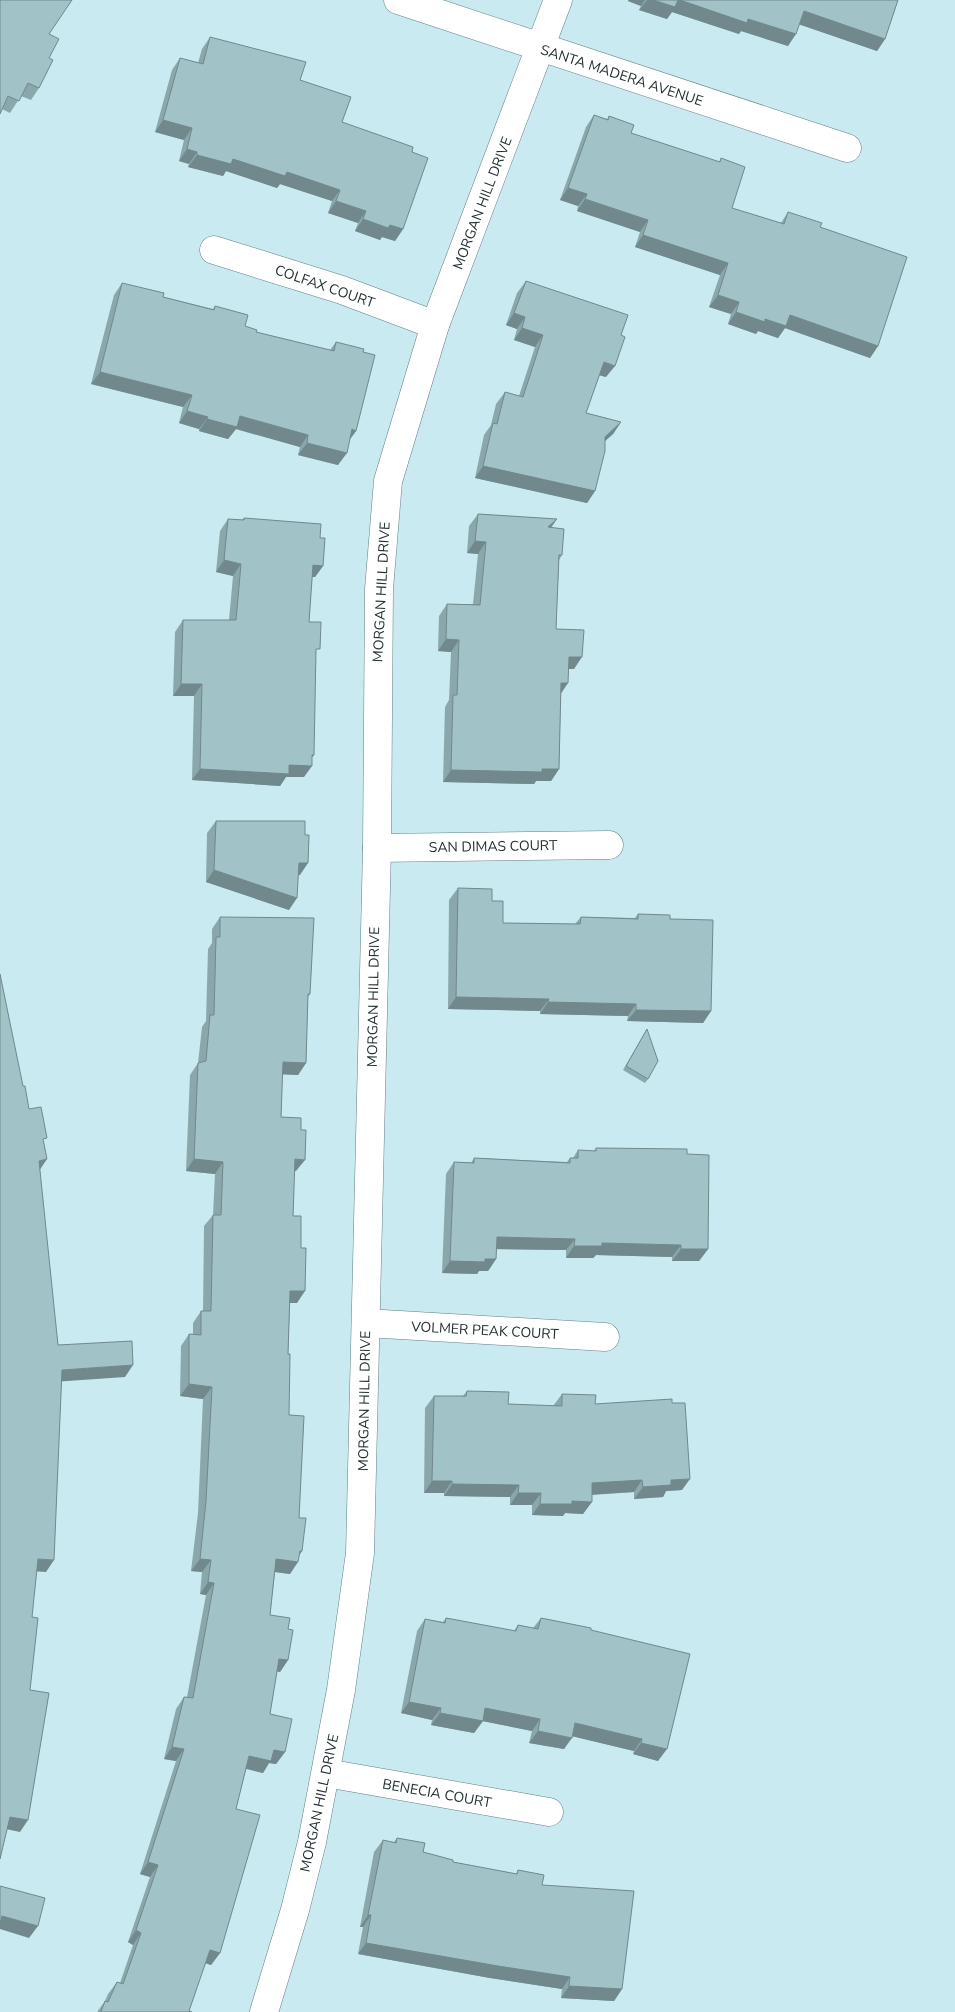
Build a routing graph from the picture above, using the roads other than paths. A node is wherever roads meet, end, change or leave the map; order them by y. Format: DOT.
graph roads {
  1 [pos="398,0"];
  2 [pos="558,0"];
  3 [pos="542,48"];
  4 [pos="847,148"];
  5 [pos="214,250"];
  6 [pos="435,325"];
  7 [pos="610,845"];
  8 [pos="377,848"];
  9 [pos="366,1323"];
  10 [pos="605,1337"];
  11 [pos="326,1774"];
  12 [pos="549,1812"];
  13 [pos="264,2012"];
  1 -- 3 [label="street, SANTA MADERA AVENUE"];
  2 -- 3 [label="street, MORGAN HILL DRIVE"];
  3 -- 4 [label="street, SANTA MADERA AVENUE"];
  3 -- 6 [label="street, MORGAN HILL DRIVE"];
  5 -- 6 [label="street, COLFAX COURT"];
  6 -- 8 [label="street, MORGAN HILL DRIVE"];
  7 -- 8 [label="street, SAN DIMAS COURT"];
  8 -- 9 [label="street, MORGAN HILL DRIVE"];
  9 -- 10 [label="street, VOLMER PEAK COURT"];
  9 -- 11 [label="street, MORGAN HILL DRIVE"];
  11 -- 12 [label="street, BENECIA COURT"];
  11 -- 13 [label="street, MORGAN HILL DRIVE"];
}
